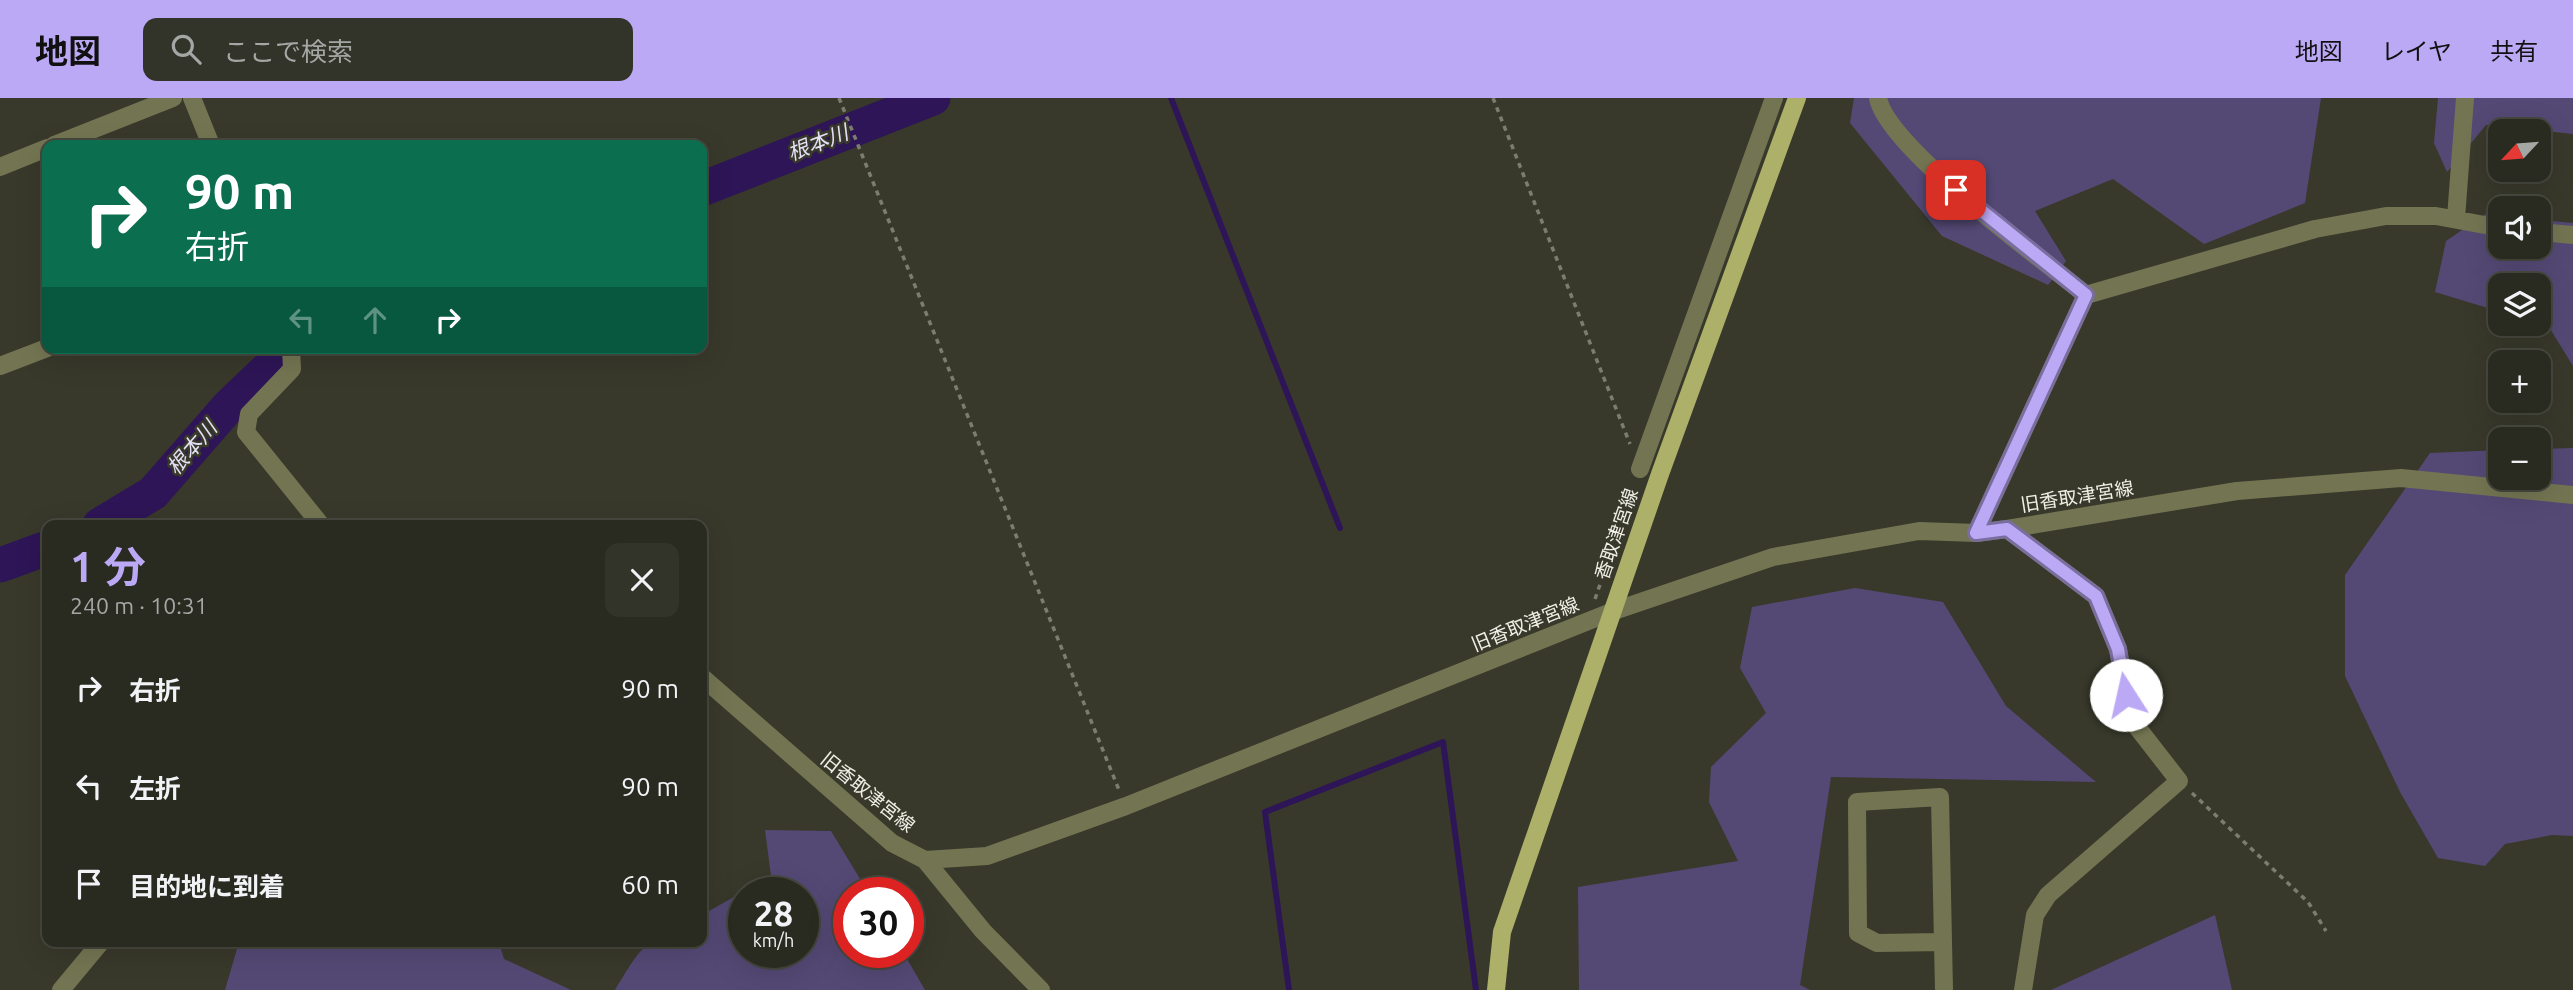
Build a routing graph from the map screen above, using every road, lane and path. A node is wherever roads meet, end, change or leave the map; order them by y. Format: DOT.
graph roads {
  1 [pos="173,98"];
  2 [pos="192,98"];
  3 [pos="839,98"];
  4 [pos="1493,98"];
  5 [pos="1774,98"];
  6 [pos="1797,98"];
  7 [pos="1878,98"];
  8 [pos="2465,98"];
  9 [pos="67,140"];
  10 [pos="209,140"];
  11 [pos="42,150"];
  12 [pos="0,167"];
  13 [pos="2456,218"];
  14 [pos="2488,225"];
  15 [pos="2551,233"];
  16 [pos="2573,235"];
  17 [pos="2086,295"];
  18 [pos="42,350"];
  19 [pos="291,354"];
  20 [pos="0,366"];
  21 [pos="1640,470"];
  22 [pos="2573,495"];
  23 [pos="317,520"];
  24 [pos="2007,529"];
  25 [pos="1976,533"];
  26 [pos="1614,545"];
  27 [pos="1611,612"];
  28 [pos="1588,621"];
  29 [pos="707,681"];
  30 [pos="2179,781"];
  31 [pos="1126,806"];
  32 [pos="925,860"];
  33 [pos="2326,931"];
  34 [pos="1942,942"];
  35 [pos="98,947"];
  36 [pos="61,990"];
  37 [pos="1041,990"];
  38 [pos="1496,990"];
  39 [pos="1944,990"];
  40 [pos="2023,990"];
  1 -- 9 [label="street"];
  2 -- 10 [label="street"];
  3 -- 31 [label="path"];
  4 -- 21 [label="path"];
  5 -- 21 [label="street"];
  6 -- 27 [label="main road, 香取津宮線"];
  7 -- 17 [label="street"];
  8 -- 13 [label="street"];
  11 -- 12 [label="street"];
  13 -- 14 [label="street"];
  13 -- 17 [label="street"];
  15 -- 16 [label="street"];
  17 -- 25 [label="street"];
  18 -- 20 [label="street"];
  19 -- 23 [label="street"];
  22 -- 24 [label="street, 旧香取津宮線"];
  24 -- 25 [label="street, 旧香取津宮線"];
  24 -- 30 [label="street"];
  25 -- 27 [label="street, 旧香取津宮線"];
  26 -- 28 [label="path"];
  27 -- 28 [label="street, 旧香取津宮線"];
  27 -- 38 [label="main road, 香取津宮線"];
  28 -- 31 [label="street, 旧香取津宮線"];
  29 -- 32 [label="street, 旧香取津宮線"];
  30 -- 33 [label="path"];
  30 -- 40 [label="street"];
  31 -- 32 [label="street, 旧香取津宮線"];
  32 -- 37 [label="street"];
  34 -- 34 [label="street"];
  34 -- 39 [label="street"];
  35 -- 36 [label="street"];
}
